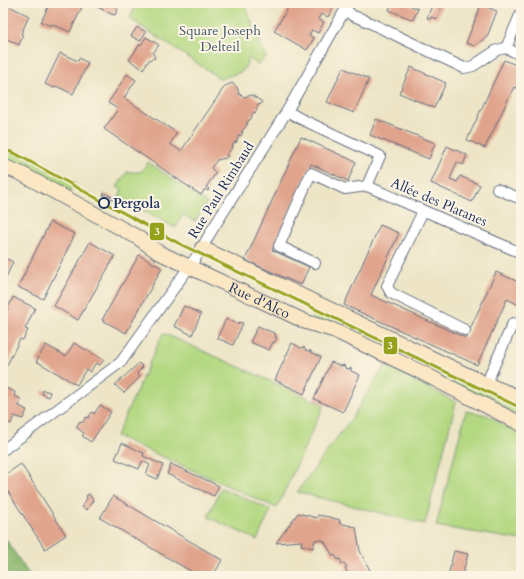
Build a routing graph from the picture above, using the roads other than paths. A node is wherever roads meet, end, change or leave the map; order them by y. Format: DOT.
graph roads {
  1 [pos="348,7"];
  2 [pos="521,13"];
  3 [pos="506,48"];
  4 [pos="521,55"];
  5 [pos="287,111"];
  6 [pos="3,166"];
  7 [pos="367,186"];
  8 [pos="496,189"];
  9 [pos="521,198"];
  10 [pos="424,211"];
  11 [pos="202,248"];
  12 [pos="521,253"];
  13 [pos="315,263"];
  14 [pos="190,267"];
  15 [pos="521,326"];
  16 [pos="465,330"];
  17 [pos="488,385"];
  18 [pos="521,398"];
  19 [pos="521,424"];
  20 [pos="3,450"];
  1 -- 3 [label="street"];
  1 -- 5 [label="street, Rue Paul Rimbaud"];
  2 -- 3 [label="street"];
  3 -- 4 [label="street"];
  5 -- 7 [label="street"];
  5 -- 11 [label="street, Rue Paul Rimbaud"];
  6 -- 14 [label="street, Rue d'Alco"];
  7 -- 10 [label="street, Allée des Platanes"];
  7 -- 13 [label="street, Allée des Platanes"];
  8 -- 9 [label="street"];
  10 -- 12 [label="street, Allée des Platanes"];
  10 -- 16 [label="street"];
  11 -- 14 [label="street, Rue Paul Rimbaud"];
  11 -- 17 [label="street, Rue d'Alco"];
  14 -- 19 [label="street, Rue d'Alco"];
  14 -- 20 [label="street, Rue Paul Rimbaud"];
  15 -- 17 [label="street"];
  17 -- 18 [label="street, Rue d'Alco"];
}
